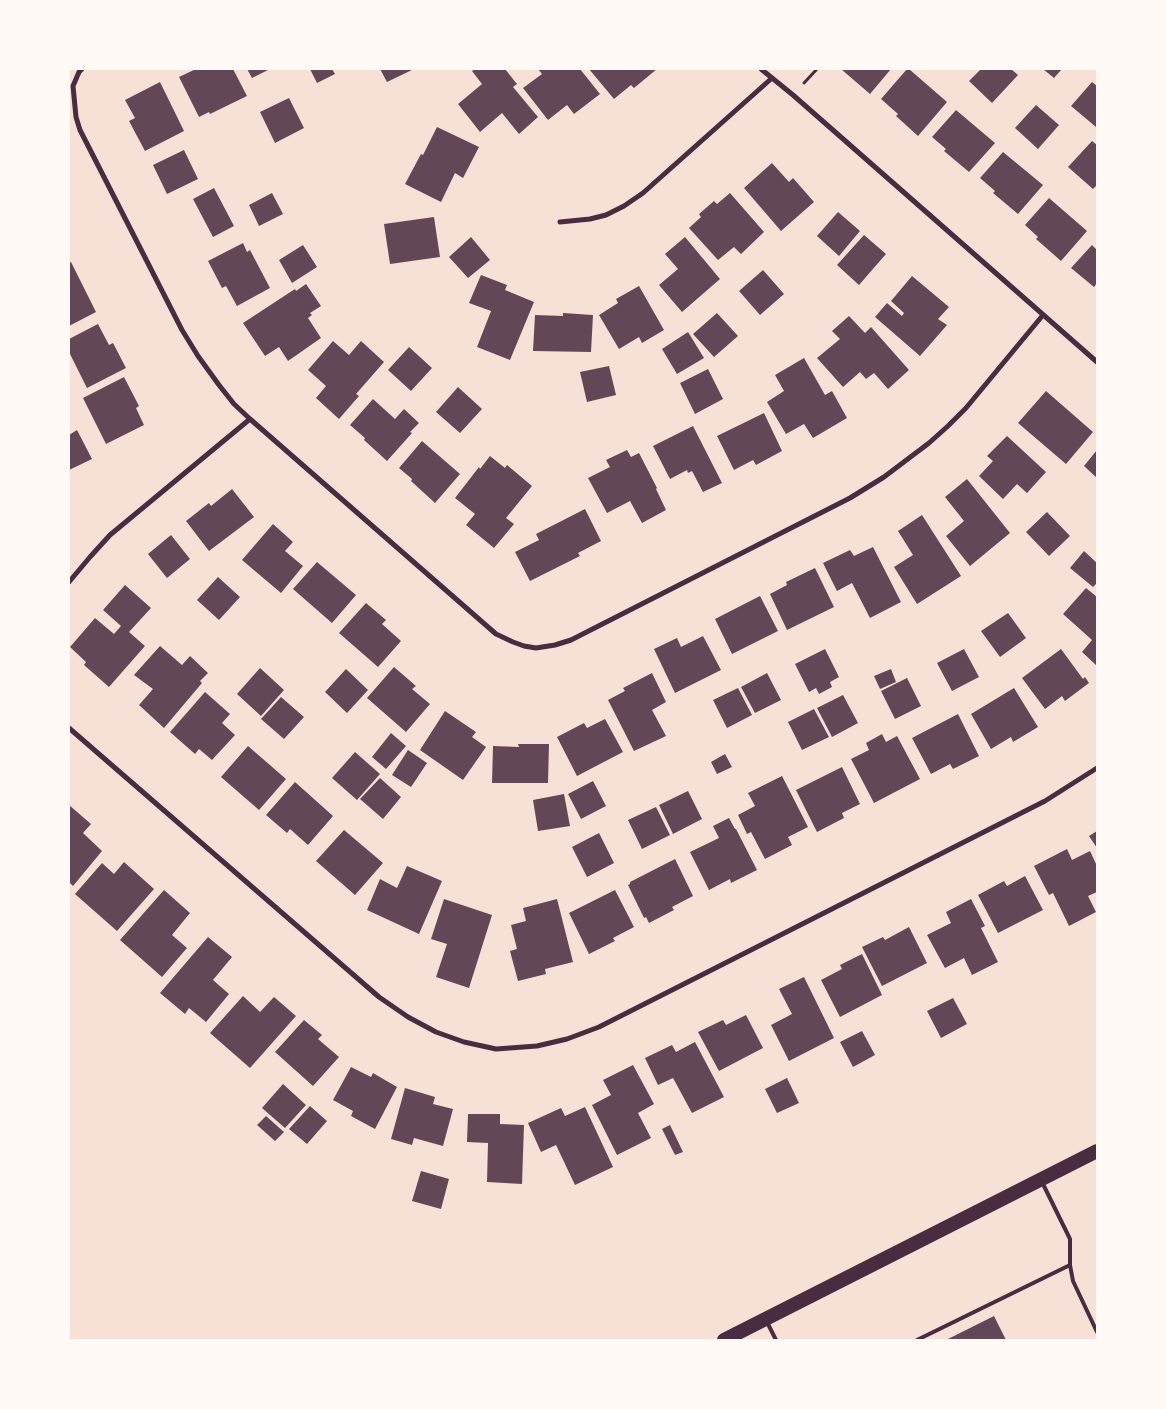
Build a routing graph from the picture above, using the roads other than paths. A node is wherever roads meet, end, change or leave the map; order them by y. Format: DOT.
graph roads {
  1 [pos="82,69"];
  2 [pos="761,69"];
  3 [pos="772,78"];
  4 [pos="560,222"];
  5 [pos="1043,315"];
  6 [pos="1097,362"];
  7 [pos="250,419"];
  8 [pos="69,582"];
  9 [pos="69,728"];
  10 [pos="1097,768"];
  11 [pos="1097,1151"];
  12 [pos="1041,1180"];
  13 [pos="1070,1265"];
  14 [pos="765,1319"];
  15 [pos="1097,1332"];
  16 [pos="724,1340"];
  17 [pos="776,1340"];
  18 [pos="917,1340"];
  1 -- 7 [label="street"];
  2 -- 3 [label="street"];
  3 -- 4 [label="street"];
  3 -- 5 [label="street"];
  5 -- 6 [label="street"];
  5 -- 7 [label="street"];
  7 -- 8 [label="street"];
  9 -- 10 [label="street"];
  11 -- 12 [label="highway"];
  12 -- 13 [label="lane"];
  12 -- 14 [label="highway"];
  13 -- 15 [label="lane"];
  13 -- 18 [label="lane"];
  14 -- 16 [label="highway"];
  14 -- 17 [label="lane"];
}
